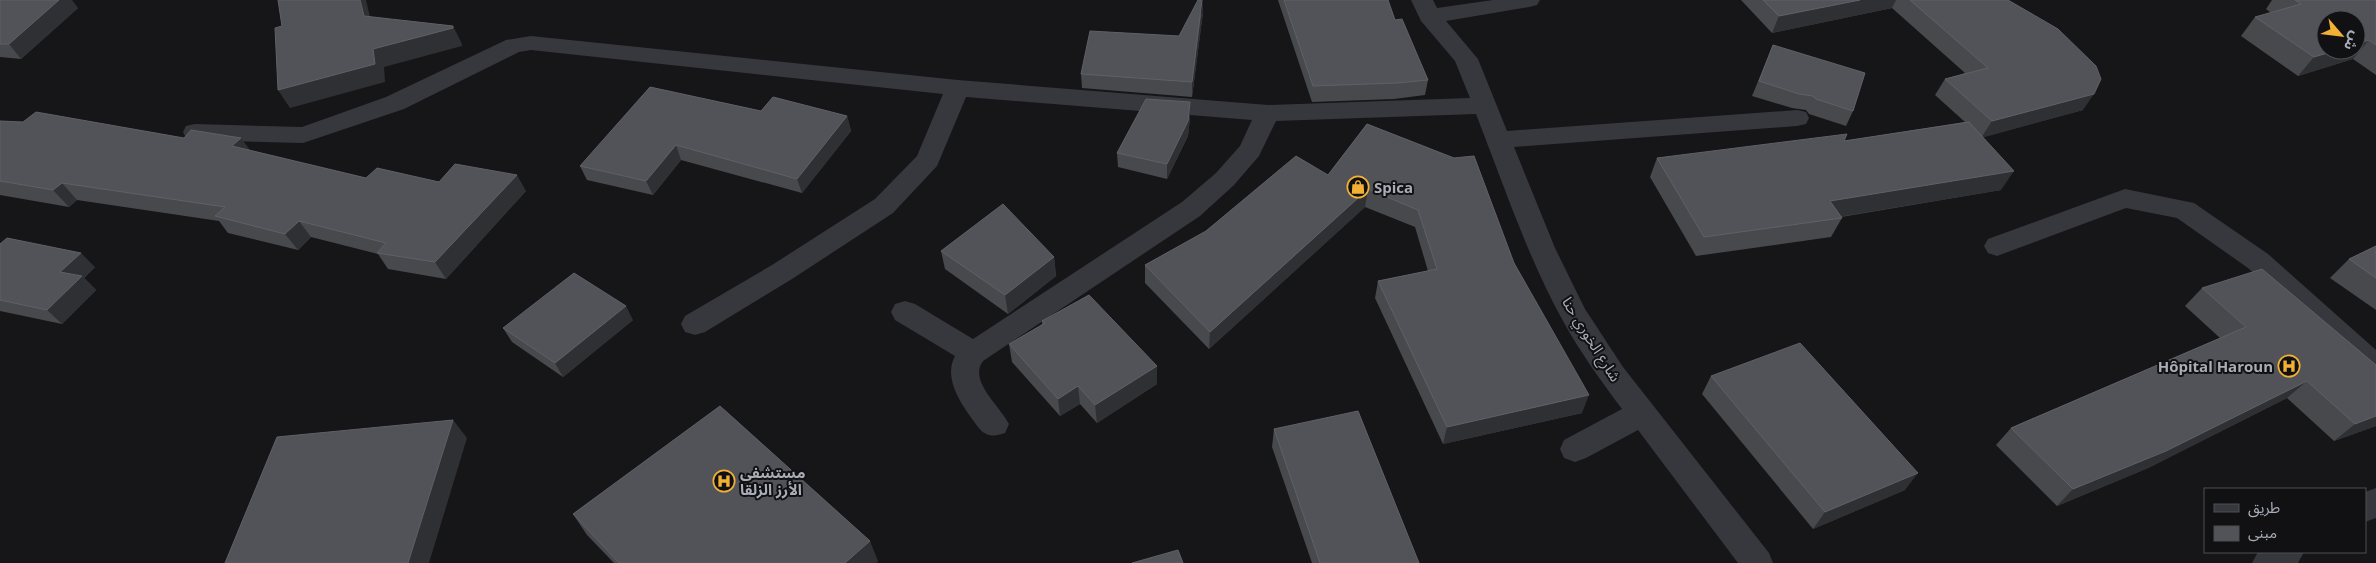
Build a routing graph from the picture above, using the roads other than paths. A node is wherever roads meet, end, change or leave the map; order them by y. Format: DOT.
graph roads {
  1 [pos="1529,0"];
  2 [pos="1463,6"];
  3 [pos="1426,8"];
  4 [pos="1466,59"];
  5 [pos="958,88"];
  6 [pos="1485,106"];
  7 [pos="1268,112"];
  8 [pos="1797,118"];
  9 [pos="195,132"];
  10 [pos="1499,140"];
  11 [pos="1997,246"];
  12 [pos="905,312"];
  13 [pos="695,324"];
  14 [pos="973,353"];
  15 [pos="2376,368"];
  16 [pos="1642,414"];
  17 [pos="994,424"];
  18 [pos="1575,449"];
  19 [pos="2286,553"];
  20 [pos="1757,563"];
  21 [pos="2268,563"];
  1 -- 2 [label="street"];
  2 -- 3 [label="street"];
  2 -- 4 [label="street, شارع الخوري حنا"];
  3 -- 4 [label="street, شارع الخوري حنا"];
  4 -- 6 [label="street, شارع الخوري حنا"];
  5 -- 7 [label="street"];
  5 -- 9 [label="street"];
  5 -- 13 [label="street"];
  6 -- 7 [label="street"];
  6 -- 10 [label="street, شارع الخوري حنا"];
  7 -- 14 [label="street"];
  8 -- 10 [label="street"];
  10 -- 16 [label="street, شارع الخوري حنا"];
  11 -- 15 [label="street"];
  12 -- 14 [label="street"];
  14 -- 17 [label="street"];
  16 -- 18 [label="street"];
  16 -- 20 [label="street, شارع الخوري حنا"];
  19 -- 21 [label="street"];
}
